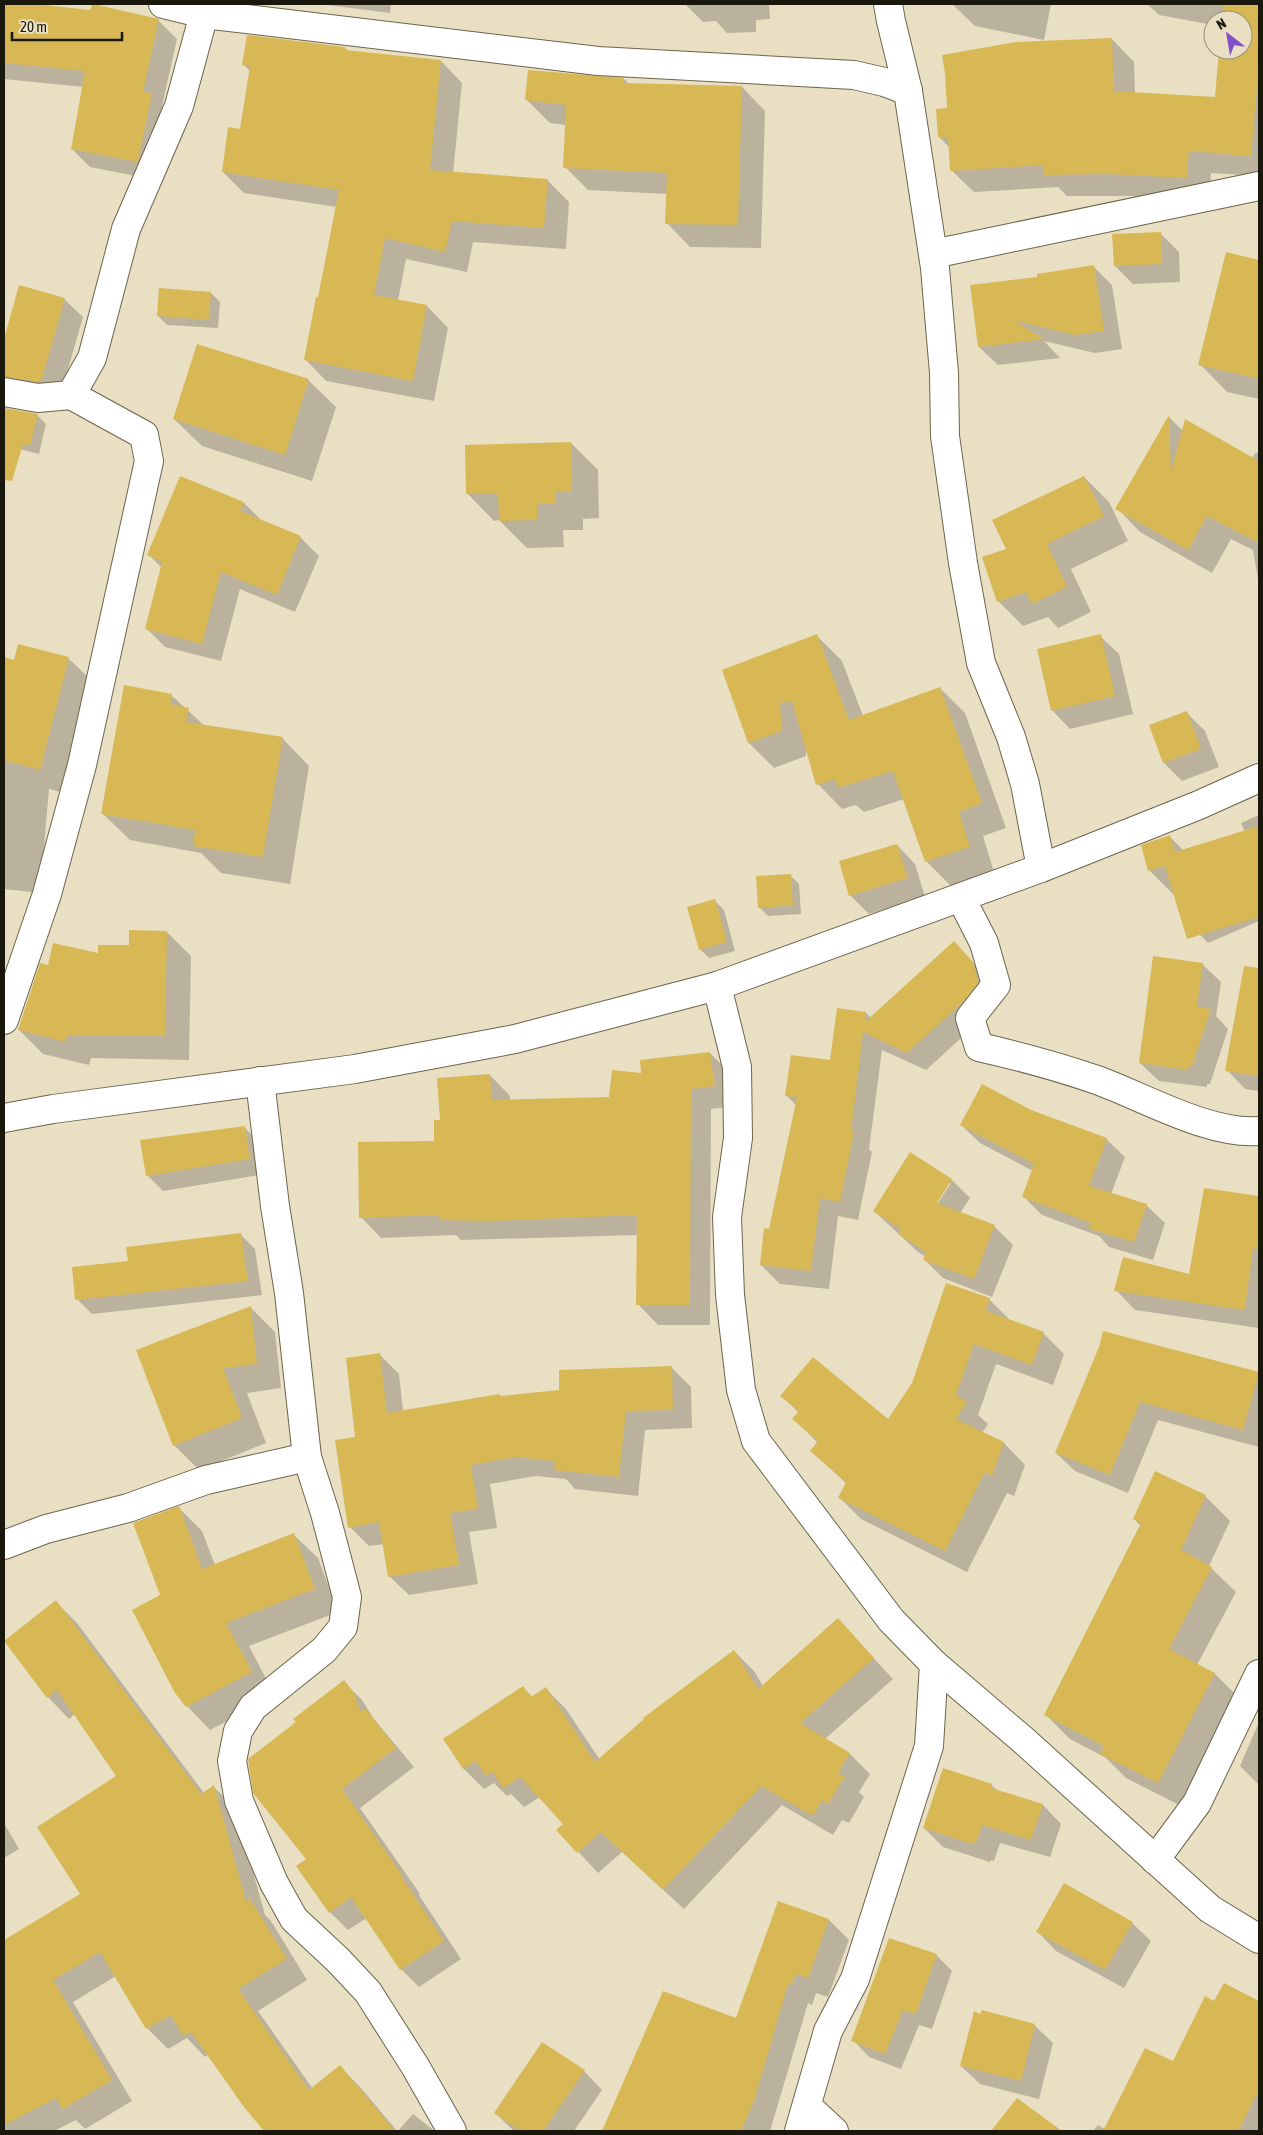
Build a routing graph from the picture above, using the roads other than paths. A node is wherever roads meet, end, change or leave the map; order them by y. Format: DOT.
graph roads {
  1 [pos="163,4"];
  2 [pos="888,4"];
  3 [pos="204,14"];
  4 [pos="908,91"];
  5 [pos="1259,186"];
  6 [pos="933,254"];
  7 [pos="4,392"];
  8 [pos="71,395"];
  9 [pos="1259,778"];
  10 [pos="1041,868"];
  11 [pos="961,898"];
  12 [pos="717,986"];
  13 [pos="4,1020"];
  14 [pos="260,1081"];
  15 [pos="4,1118"];
  16 [pos="1259,1131"];
  17 [pos="307,1457"];
  18 [pos="4,1545"];
  19 [pos="934,1664"];
  20 [pos="1259,1674"];
  21 [pos="1155,1860"];
  22 [pos="1259,1939"];
  23 [pos="803,2119"];
  24 [pos="452,2131"];
  25 [pos="834,2131"];
  1 -- 3 [label="street"];
  2 -- 4 [label="street"];
  3 -- 4 [label="street"];
  3 -- 8 [label="street"];
  4 -- 6 [label="street"];
  5 -- 6 [label="street"];
  6 -- 10 [label="street"];
  7 -- 8 [label="street"];
  8 -- 13 [label="street"];
  9 -- 10 [label="street"];
  10 -- 11 [label="street"];
  11 -- 12 [label="street"];
  11 -- 16 [label="street"];
  12 -- 14 [label="street"];
  12 -- 19 [label="street"];
  14 -- 15 [label="street"];
  14 -- 17 [label="street"];
  17 -- 18 [label="street"];
  17 -- 24 [label="street"];
  19 -- 21 [label="street"];
  19 -- 23 [label="street"];
  20 -- 21 [label="street"];
  21 -- 22 [label="street"];
  23 -- 25 [label="street"];
}
